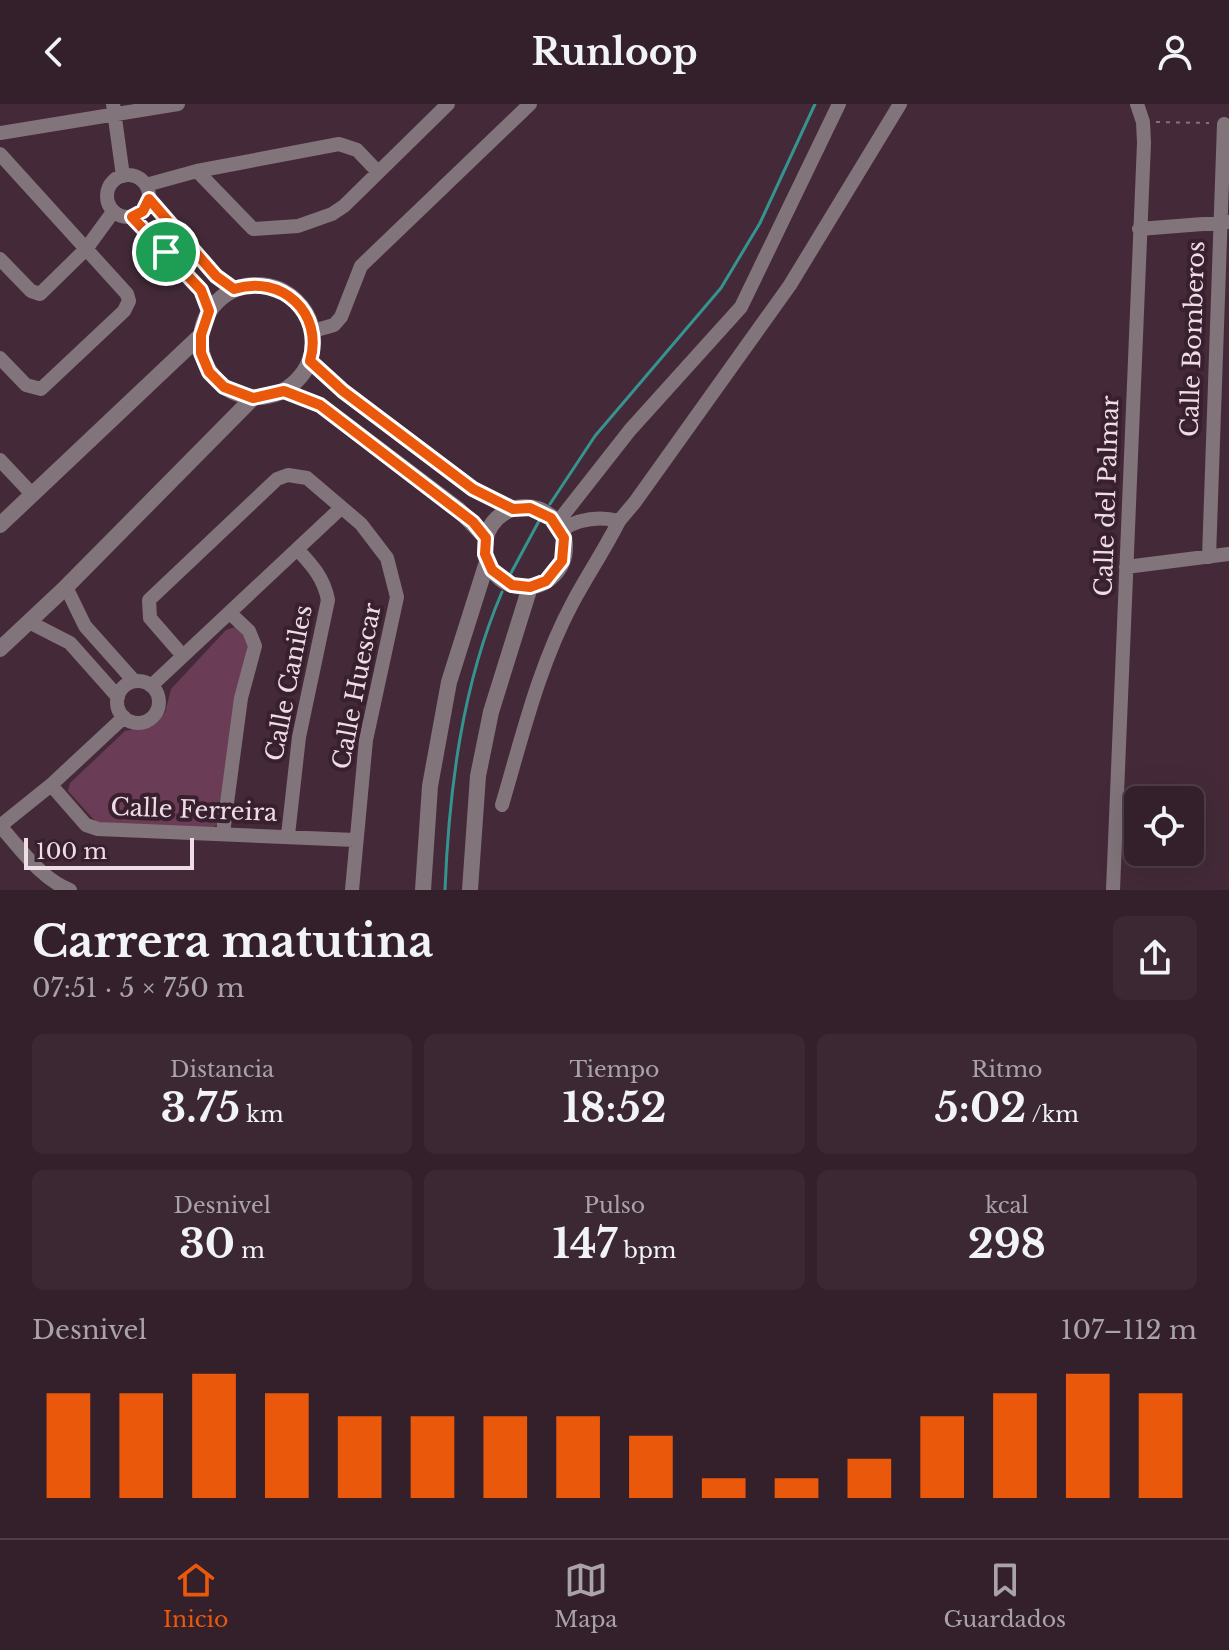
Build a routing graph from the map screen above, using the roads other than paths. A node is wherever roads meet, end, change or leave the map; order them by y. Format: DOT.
graph roads {
  1 [pos="178,104"];
  2 [pos="448,104"];
  3 [pos="530,104"];
  4 [pos="839,104"];
  5 [pos="900,104"];
  6 [pos="1137,104"];
  7 [pos="114,110"];
  8 [pos="1224,124"];
  9 [pos="0,133"];
  10 [pos="0,154"];
  11 [pos="197,171"];
  12 [pos="377,171"];
  13 [pos="123,176"];
  14 [pos="147,192"];
  15 [pos="113,212"];
  16 [pos="132,217"];
  17 [pos="1224,222"];
  18 [pos="1139,229"];
  19 [pos="86,249"];
  20 [pos="0,259"];
  21 [pos="216,276"];
  22 [pos="234,289"];
  23 [pos="201,290"];
  24 [pos="209,311"];
  25 [pos="313,331"];
  26 [pos="201,335"];
  27 [pos="0,358"];
  28 [pos="310,361"];
  29 [pos="284,391"];
  30 [pos="253,398"];
  31 [pos="0,460"];
  32 [pos="32,494"];
  33 [pos="341,508"];
  34 [pos="513,509"];
  35 [pos="619,521"];
  36 [pos="0,525"];
  37 [pos="559,527"];
  38 [pos="486,538"];
  39 [pos="297,549"];
  40 [pos="1229,554"];
  41 [pos="1209,557"];
  42 [pos="487,562"];
  43 [pos="1126,567"];
  44 [pos="66,587"];
  45 [pos="530,587"];
  46 [pos="231,614"];
  47 [pos="29,622"];
  48 [pos="85,626"];
  49 [pos="70,643"];
  50 [pos="0,649"];
  51 [pos="183,656"];
  52 [pos="134,681"];
  53 [pos="151,686"];
  54 [pos="118,697"];
  55 [pos="124,717"];
  56 [pos="51,785"];
  57 [pos="502,805"];
  58 [pos="0,826"];
  59 [pos="223,833"];
  60 [pos="288,835"];
  61 [pos="355,840"];
  62 [pos="70,890"];
  63 [pos="352,890"];
  64 [pos="423,890"];
  65 [pos="470,890"];
  66 [pos="1113,890"];
  1 -- 7 [label="street"];
  2 -- 12 [label="street"];
  3 -- 25 [label="street"];
  4 -- 37 [label="street"];
  5 -- 35 [label="street"];
  6 -- 18 [label="street, Calle del Palmar"];
  7 -- 9 [label="street"];
  7 -- 13 [label="street"];
  8 -- 17 [label="street, Calle Bomberos"];
  10 -- 19 [label="street"];
  11 -- 12 [label="street"];
  11 -- 12 [label="street"];
  11 -- 14 [label="street"];
  13 -- 14 [label="street"];
  13 -- 15 [label="street"];
  14 -- 16 [label="street"];
  14 -- 21 [label="street"];
  15 -- 16 [label="street"];
  15 -- 19 [label="street"];
  16 -- 23 [label="street"];
  17 -- 18 [label="street"];
  17 -- 41 [label="street, Calle Bomberos"];
  18 -- 43 [label="street, Calle del Palmar"];
  19 -- 20 [label="street"];
  19 -- 27 [label="street"];
  21 -- 22 [label="street"];
  21 -- 23 [label="street"];
  22 -- 24 [label="street"];
  22 -- 25 [label="street"];
  23 -- 24 [label="street"];
  24 -- 26 [label="street"];
  25 -- 28 [label="street"];
  26 -- 30 [label="street"];
  26 -- 32 [label="street"];
  28 -- 29 [label="street"];
  28 -- 34 [label="street"];
  29 -- 30 [label="street"];
  29 -- 38 [label="street"];
  30 -- 44 [label="street"];
  31 -- 32 [label="street"];
  32 -- 36 [label="street"];
  33 -- 39 [label="street"];
  33 -- 51 [label="street, Calle Huescar"];
  33 -- 61 [label="street, Calle Huescar"];
  34 -- 37 [label="street"];
  34 -- 38 [label="street"];
  35 -- 37 [label="street"];
  35 -- 57 [label="street"];
  37 -- 45 [label="street"];
  38 -- 42 [label="street"];
  39 -- 46 [label="street"];
  39 -- 60 [label="street, Calle Caniles"];
  40 -- 41 [label="street"];
  41 -- 43 [label="street"];
  42 -- 45 [label="street"];
  42 -- 64 [label="street"];
  43 -- 66 [label="street, Calle del Palmar"];
  44 -- 47 [label="street"];
  44 -- 48 [label="street"];
  45 -- 65 [label="street"];
  46 -- 51 [label="street"];
  46 -- 59 [label="street"];
  47 -- 49 [label="street"];
  47 -- 50 [label="street"];
  48 -- 49 [label="street"];
  48 -- 52 [label="street"];
  49 -- 54 [label="street"];
  51 -- 53 [label="street"];
  52 -- 53 [label="street"];
  52 -- 54 [label="street"];
  53 -- 55 [label="street"];
  54 -- 55 [label="street"];
  55 -- 56 [label="street"];
  56 -- 58 [label="street"];
  56 -- 59 [label="street, Calle Ferreira"];
  58 -- 62 [label="street"];
  59 -- 60 [label="street, Calle Ferreira"];
  60 -- 61 [label="street, Calle Ferreira"];
  61 -- 63 [label="street, Calle Huescar"];
}
